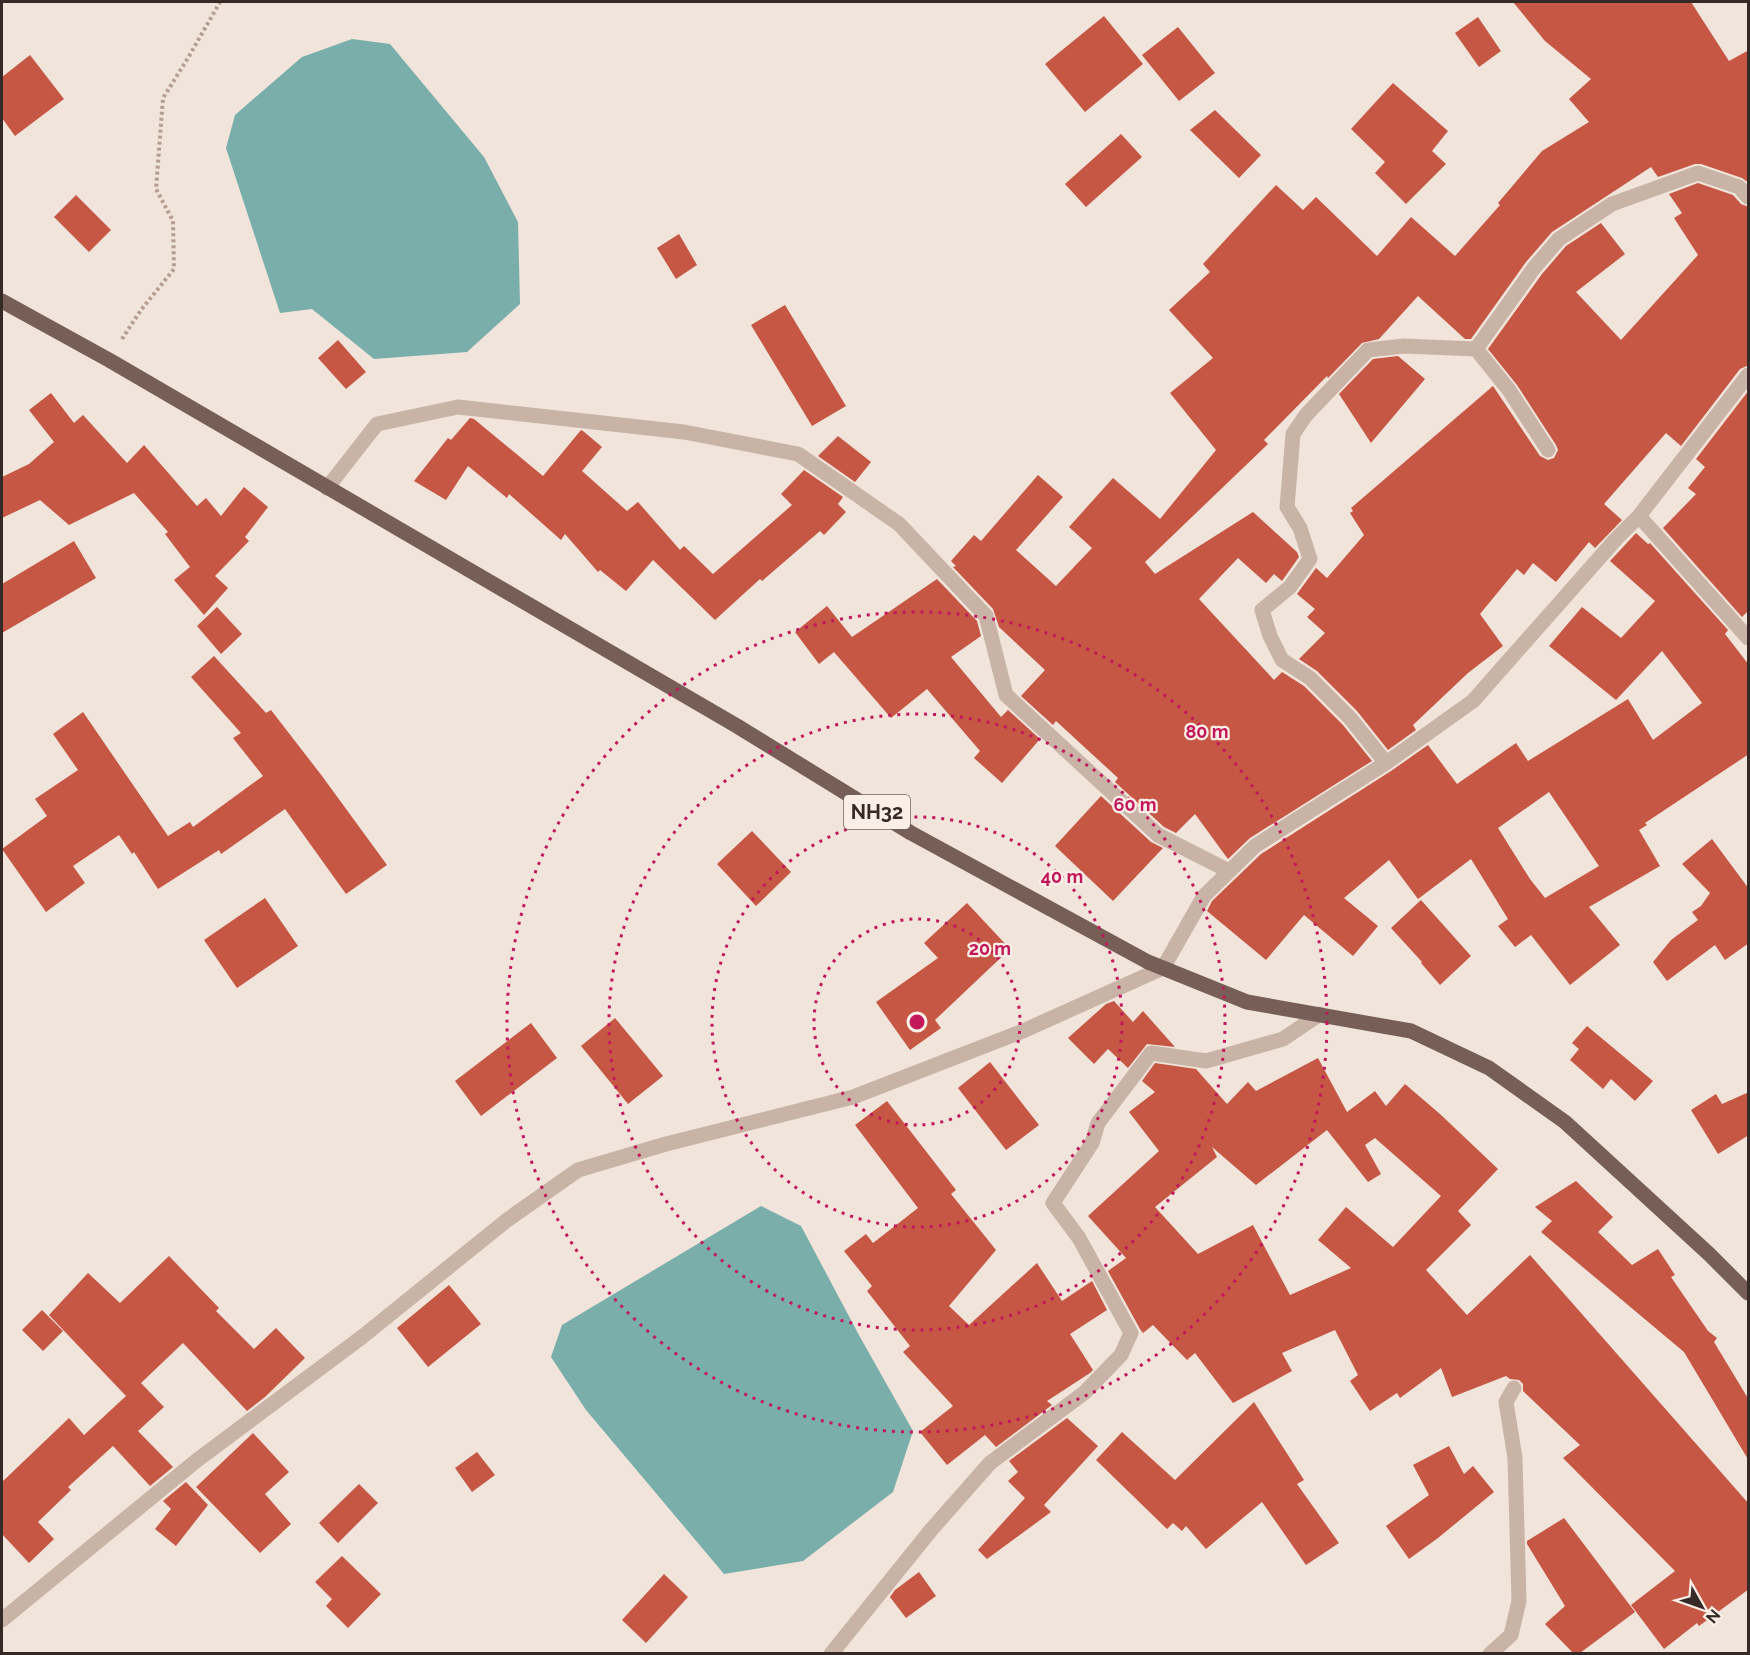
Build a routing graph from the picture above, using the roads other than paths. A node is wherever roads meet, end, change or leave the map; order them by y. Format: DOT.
graph roads {
  1 [pos="1749,196"];
  2 [pos="2,301"];
  3 [pos="1476,349"];
  4 [pos="1749,375"];
  5 [pos="1548,450"];
  6 [pos="327,488"];
  7 [pos="1639,516"];
  8 [pos="1748,637"];
  9 [pos="1386,763"];
  10 [pos="1229,871"];
  11 [pos="1163,968"];
  12 [pos="1320,1014"];
  13 [pos="1749,1293"];
  14 [pos="1514,1388"];
  15 [pos="2,1620"];
  16 [pos="831,1653"];
  17 [pos="1490,1653"];
  1 -- 3 [label="street"];
  2 -- 6 [label="main road, NH32"];
  3 -- 5 [label="street"];
  3 -- 9 [label="street"];
  4 -- 7 [label="street"];
  6 -- 10 [label="street"];
  6 -- 11 [label="main road, NH32"];
  7 -- 8 [label="street"];
  7 -- 9 [label="street"];
  9 -- 10 [label="street"];
  10 -- 11 [label="street"];
  11 -- 12 [label="main road, NH32"];
  11 -- 15 [label="street"];
  12 -- 13 [label="main road, NH32"];
  12 -- 16 [label="street"];
  14 -- 17 [label="street"];
}
